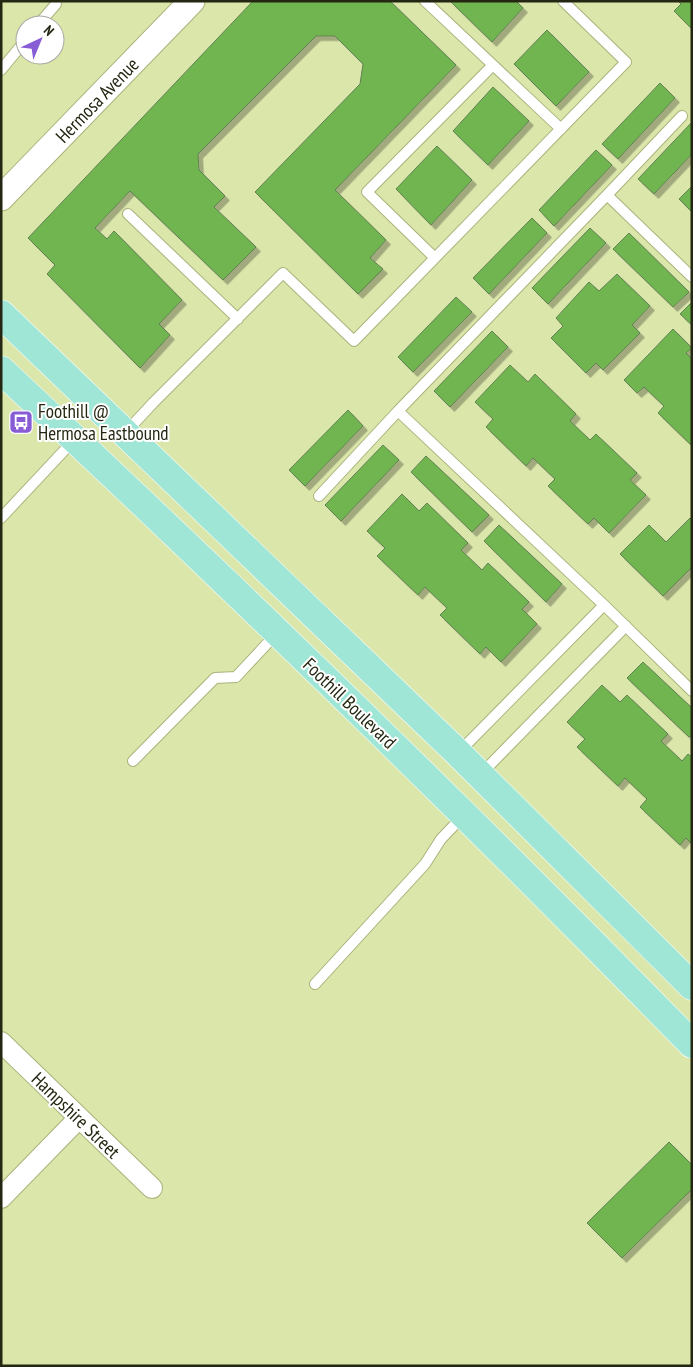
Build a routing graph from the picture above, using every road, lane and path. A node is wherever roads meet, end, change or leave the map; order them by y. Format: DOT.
graph roads {
  1 [pos="192,1"];
  2 [pos="425,1"];
  3 [pos="563,1"];
  4 [pos="56,4"];
  5 [pos="47,15"];
  6 [pos="15,53"];
  7 [pos="493,66"];
  8 [pos="1,70"];
  9 [pos="682,116"];
  10 [pos="561,129"];
  11 [pos="607,195"];
  12 [pos="1,198"];
  13 [pos="128,214"];
  14 [pos="435,258"];
  15 [pos="692,277"];
  16 [pos="1,314"];
  17 [pos="238,319"];
  18 [pos="1,370"];
  19 [pos="398,411"];
  20 [pos="126,432"];
  21 [pos="75,439"];
  22 [pos="318,496"];
  23 [pos="1,518"];
  24 [pos="604,605"];
  25 [pos="626,626"];
  26 [pos="278,632"];
  27 [pos="692,691"];
  28 [pos="458,753"];
  29 [pos="133,761"];
  30 [pos="480,774"];
  31 [pos="464,815"];
  32 [pos="315,984"];
  33 [pos="692,986"];
  34 [pos="1,1042"];
  35 [pos="692,1044"];
  36 [pos="79,1118"];
  37 [pos="152,1188"];
  38 [pos="1,1198"];
  1 -- 12 [label="street, Hermosa Avenue"];
  2 -- 7 [label="lane"];
  3 -- 10 [label="lane"];
  4 -- 5 [label="lane"];
  6 -- 8 [label="lane"];
  7 -- 10 [label="lane"];
  7 -- 14 [label="lane"];
  9 -- 11 [label="lane"];
  10 -- 14 [label="lane"];
  11 -- 15 [label="lane"];
  11 -- 19 [label="lane"];
  13 -- 17 [label="lane"];
  14 -- 17 [label="lane"];
  16 -- 20 [label="main road, Foothill Boulevard"];
  17 -- 20 [label="lane"];
  18 -- 21 [label="main road, Foothill Boulevard"];
  19 -- 22 [label="lane"];
  19 -- 24 [label="lane"];
  20 -- 28 [label="main road, Foothill Boulevard"];
  21 -- 23 [label="lane"];
  21 -- 26 [label="main road, Foothill Boulevard"];
  24 -- 25 [label="lane"];
  24 -- 28 [label="lane"];
  25 -- 27 [label="lane"];
  25 -- 30 [label="lane"];
  26 -- 29 [label="lane"];
  26 -- 31 [label="main road, Foothill Boulevard"];
  28 -- 30 [label="main road, Foothill Boulevard"];
  30 -- 33 [label="main road, Foothill Boulevard"];
  31 -- 32 [label="lane"];
  31 -- 35 [label="main road, Foothill Boulevard"];
  34 -- 36 [label="street, Hampshire Street"];
  36 -- 37 [label="street, Hampshire Street"];
  36 -- 38 [label="street"];
}
